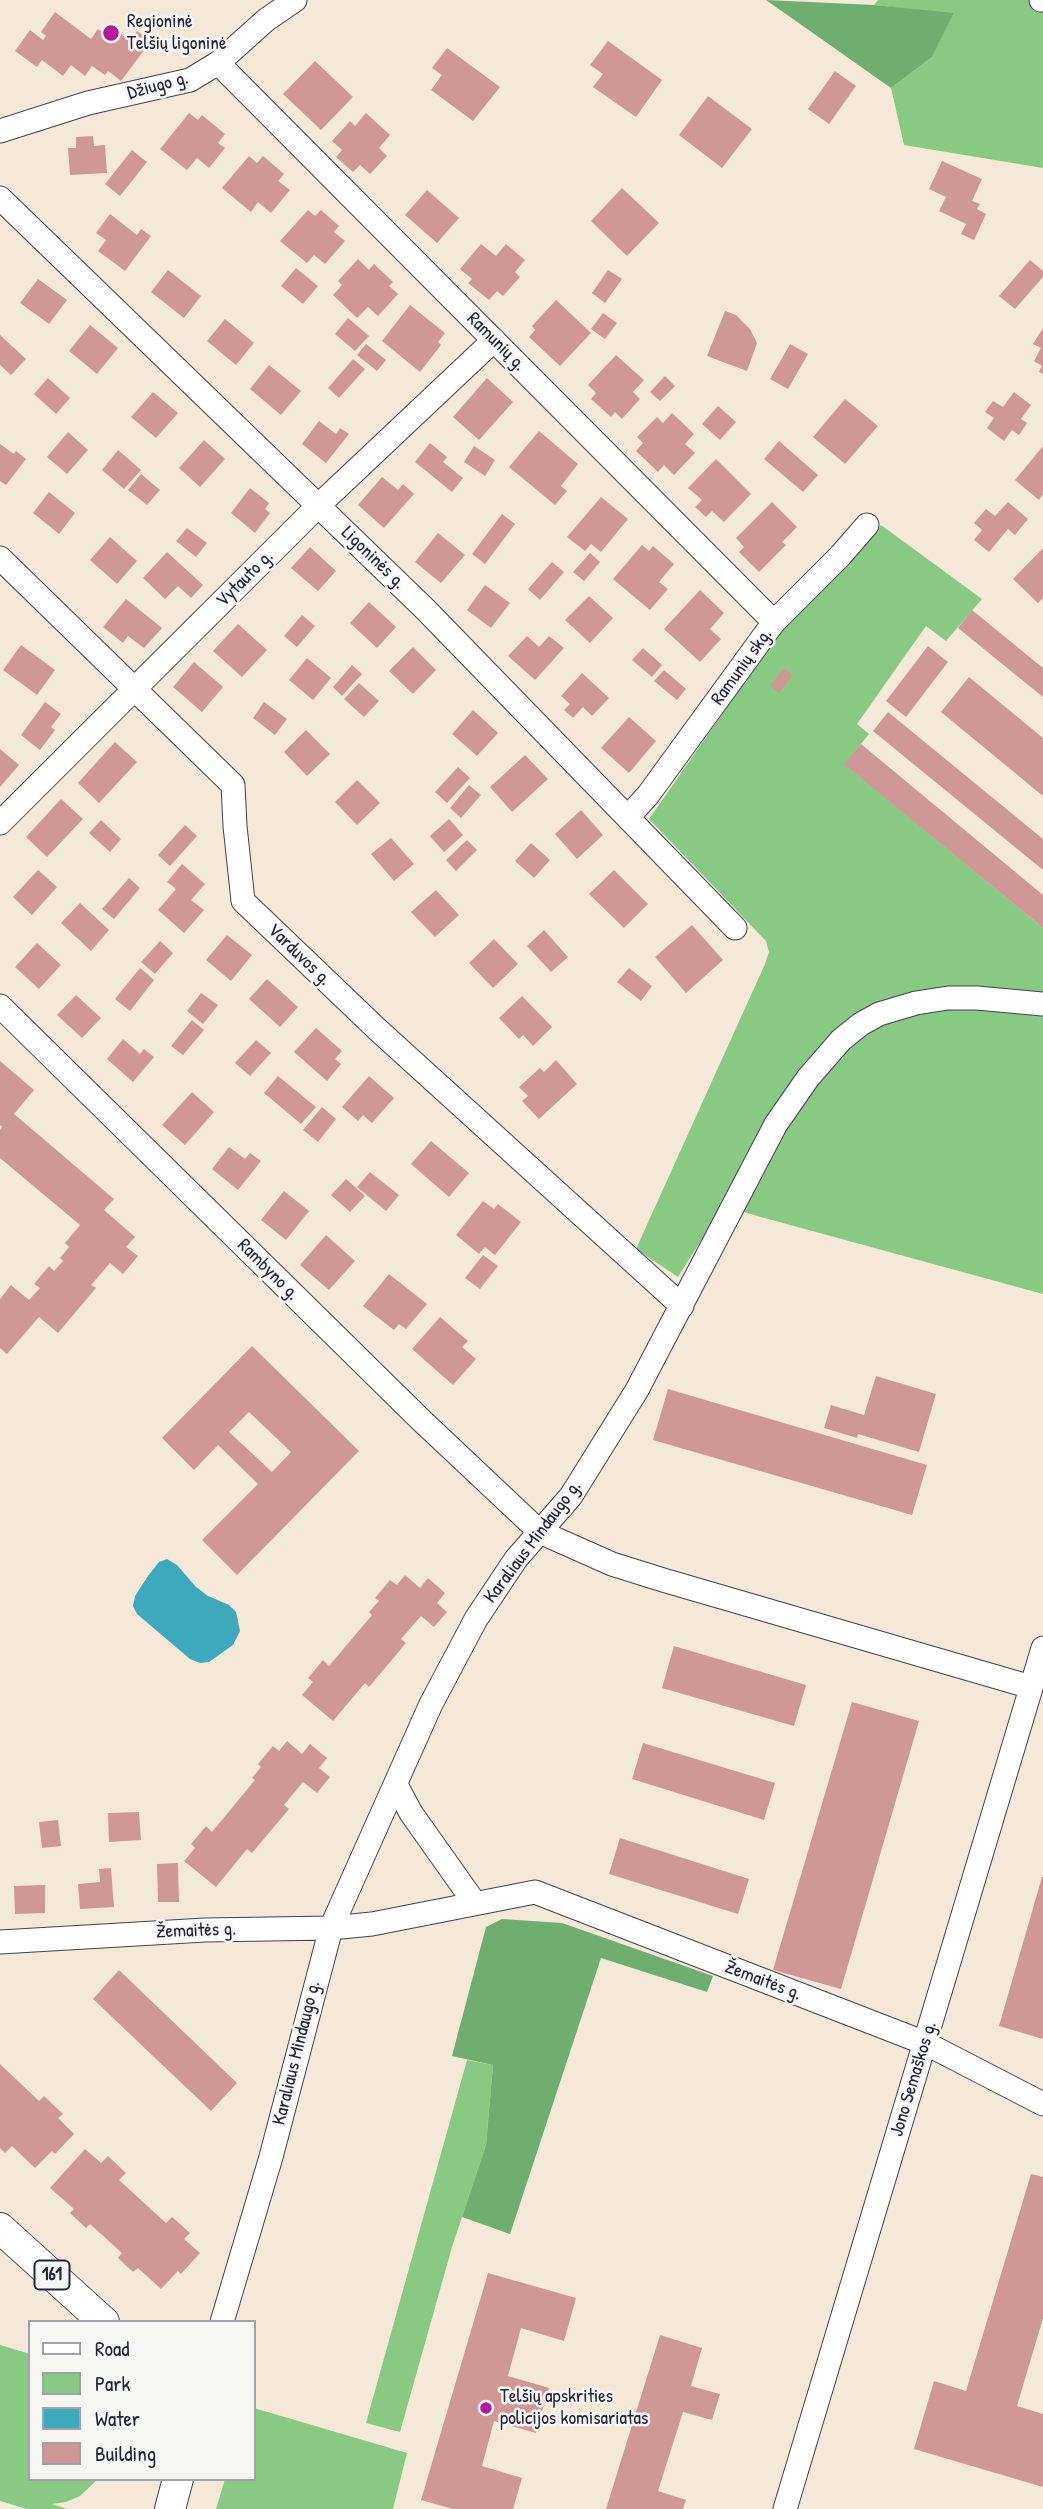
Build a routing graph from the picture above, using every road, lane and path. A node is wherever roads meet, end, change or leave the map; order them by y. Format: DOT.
graph roads {
  1 [pos="295,0"];
  2 [pos="218,63"];
  3 [pos="0,131"];
  4 [pos="0,198"];
  5 [pos="494,340"];
  6 [pos="319,505"];
  7 [pos="867,525"];
  8 [pos="0,558"];
  9 [pos="774,622"];
  10 [pos="136,689"];
  11 [pos="628,817"];
  12 [pos="0,823"];
  13 [pos="735,928"];
  14 [pos="1043,1004"];
  15 [pos="0,1006"];
  16 [pos="682,1306"];
  17 [pos="540,1532"];
  18 [pos="1043,1648"];
  19 [pos="1031,1687"];
  20 [pos="396,1786"];
  21 [pos="474,1902"];
  22 [pos="331,1928"];
  23 [pos="0,1942"];
  24 [pos="925,2043"];
  25 [pos="1043,2104"];
  26 [pos="0,2228"];
  27 [pos="102,2320"];
  28 [pos="223,2320"];
  29 [pos="177,2481"];
  30 [pos="170,2509"];
  31 [pos="785,2509"];
  1 -- 2 [label="street, Džiugo g."];
  2 -- 3 [label="street, Džiugo g."];
  2 -- 5 [label="street, Ramunių g."];
  4 -- 6 [label="street, Ligoninės g."];
  5 -- 6 [label="street, Vytauto g."];
  5 -- 9 [label="street, Ramunių g."];
  6 -- 10 [label="street, Vytauto g."];
  6 -- 11 [label="street, Ligoninės g."];
  7 -- 9 [label="street, Ramunių skg."];
  8 -- 10 [label="street, Varduvos g."];
  9 -- 11 [label="street, Ramunių skg."];
  10 -- 12 [label="street, Vytauto g."];
  10 -- 16 [label="street, Varduvos g."];
  11 -- 13 [label="street, Ligoninės g."];
  14 -- 16 [label="street, Karaliaus Mindaugo g."];
  15 -- 17 [label="street, Rambyno g."];
  16 -- 17 [label="street, Karaliaus Mindaugo g."];
  17 -- 19 [label="street, Rambyno g."];
  17 -- 20 [label="street, Karaliaus Mindaugo g."];
  18 -- 19 [label="street, Jono Semaškos g."];
  19 -- 24 [label="street, Jono Semaškos g."];
  20 -- 21 [label="street"];
  20 -- 22 [label="street, Karaliaus Mindaugo g."];
  21 -- 22 [label="street, Žemaitės g."];
  21 -- 24 [label="street, Žemaitės g."];
  22 -- 23 [label="street, Žemaitės g."];
  22 -- 28 [label="street, Karaliaus Mindaugo g."];
  24 -- 25 [label="street, Žemaitės g."];
  24 -- 31 [label="street, Jono Semaškos g."];
  26 -- 27 [label="main road, 161"];
  29 -- 30 [label="main road"];
}
